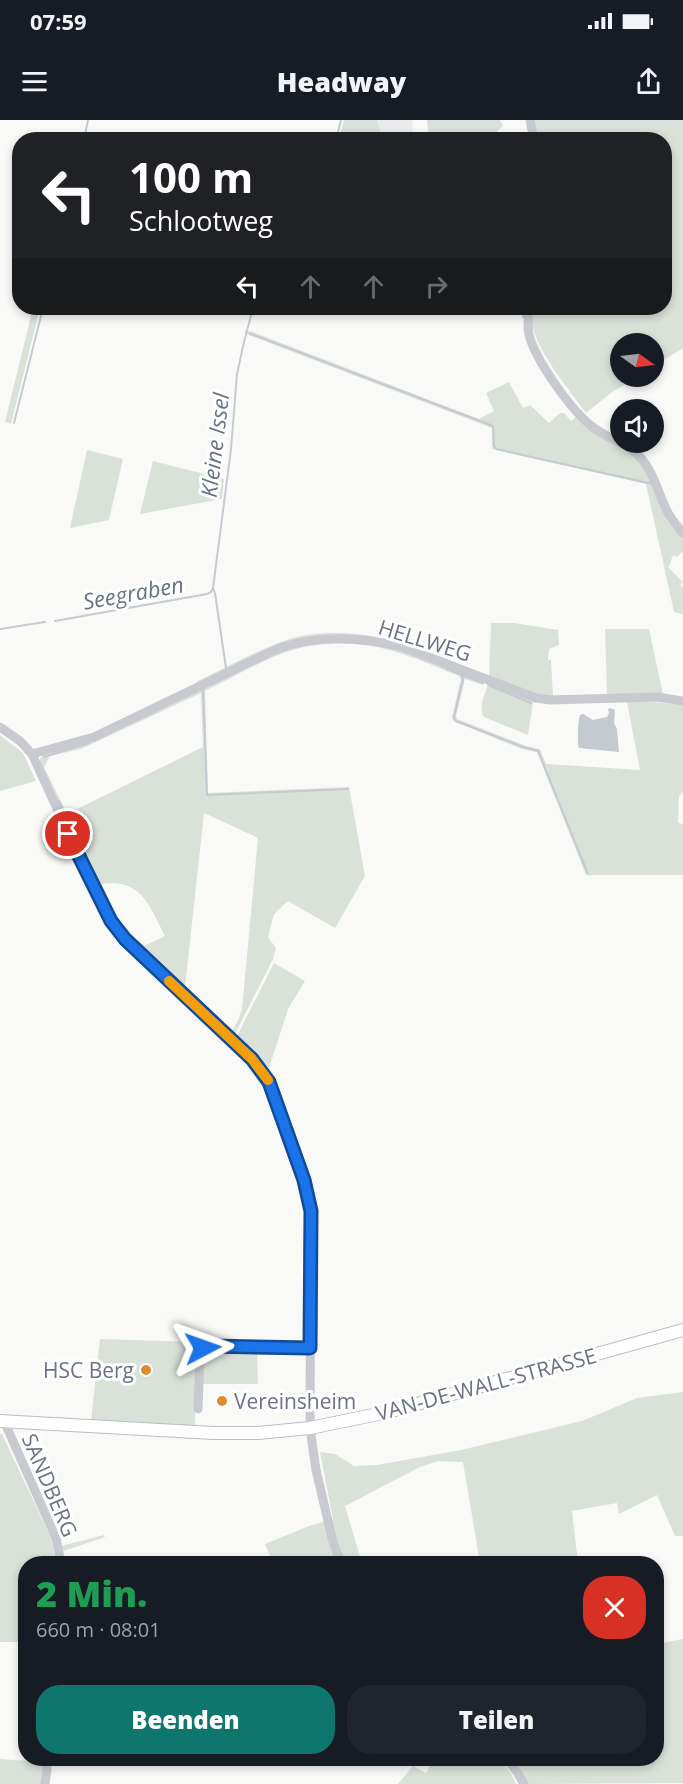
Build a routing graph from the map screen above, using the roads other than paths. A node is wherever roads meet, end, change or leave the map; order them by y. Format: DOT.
graph roads {
  1 [pos="527,315"];
  2 [pos="683,533"];
  3 [pos="683,701"];
  4 [pos="0,727"];
  5 [pos="32,754"];
  6 [pos="683,1330"];
  7 [pos="310,1348"];
  8 [pos="198,1409"];
  9 [pos="2,1421"];
  10 [pos="310,1428"];
  11 [pos="60,1556"];
  12 [pos="338,1556"];
  13 [pos="47,1766"];
  14 [pos="512,1766"];
  15 [pos="45,1784"];
  16 [pos="524,1784"];
  1 -- 2 [label="street"];
  3 -- 5 [label="street, HELLWEG"];
  4 -- 5 [label="street"];
  5 -- 7 [label="street"];
  6 -- 10 [label="main road, VAN-DE-WALL-STRASSE"];
  7 -- 8 [label="street"];
  7 -- 10 [label="street"];
  9 -- 10 [label="main road, VAN-DE-WALL-STRASSE"];
  9 -- 11 [label="street, SANDBERG"];
  10 -- 12 [label="street"];
  13 -- 15 [label="street"];
  14 -- 16 [label="street"];
}
